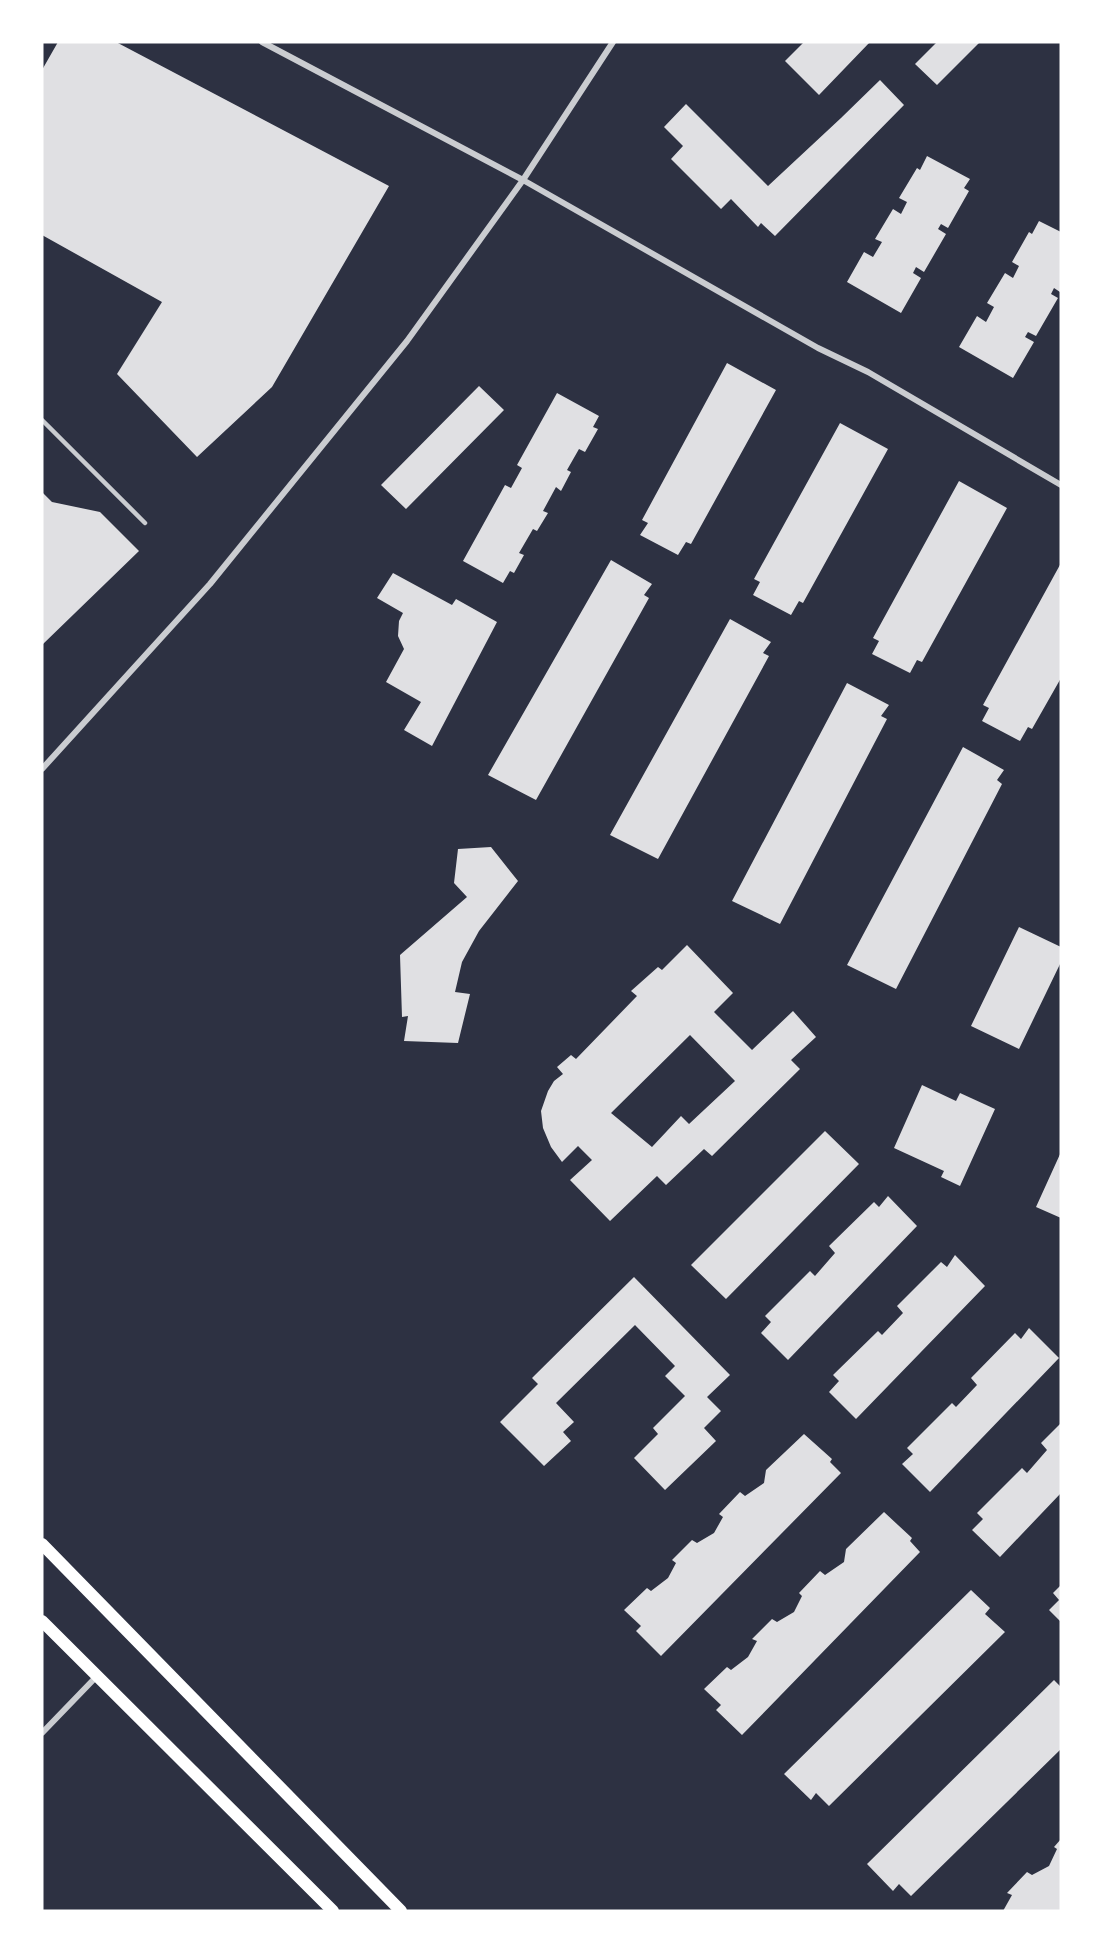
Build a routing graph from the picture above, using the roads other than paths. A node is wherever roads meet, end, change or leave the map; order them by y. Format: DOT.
graph roads {
  1 [pos="262,42"];
  2 [pos="613,42"];
  3 [pos="523,180"];
  4 [pos="42,420"];
  5 [pos="1061,485"];
  6 [pos="145,523"];
  7 [pos="42,769"];
  8 [pos="42,1544"];
  9 [pos="42,1621"];
  10 [pos="97,1676"];
  11 [pos="42,1733"];
  12 [pos="333,1911"];
  13 [pos="401,1911"];
  1 -- 3 [label="street"];
  2 -- 3 [label="street"];
  3 -- 5 [label="street"];
  3 -- 7 [label="street"];
  4 -- 6 [label="lane"];
  8 -- 13 [label="main road"];
  9 -- 10 [label="main road"];
  10 -- 11 [label="street"];
  10 -- 12 [label="main road"];
}
